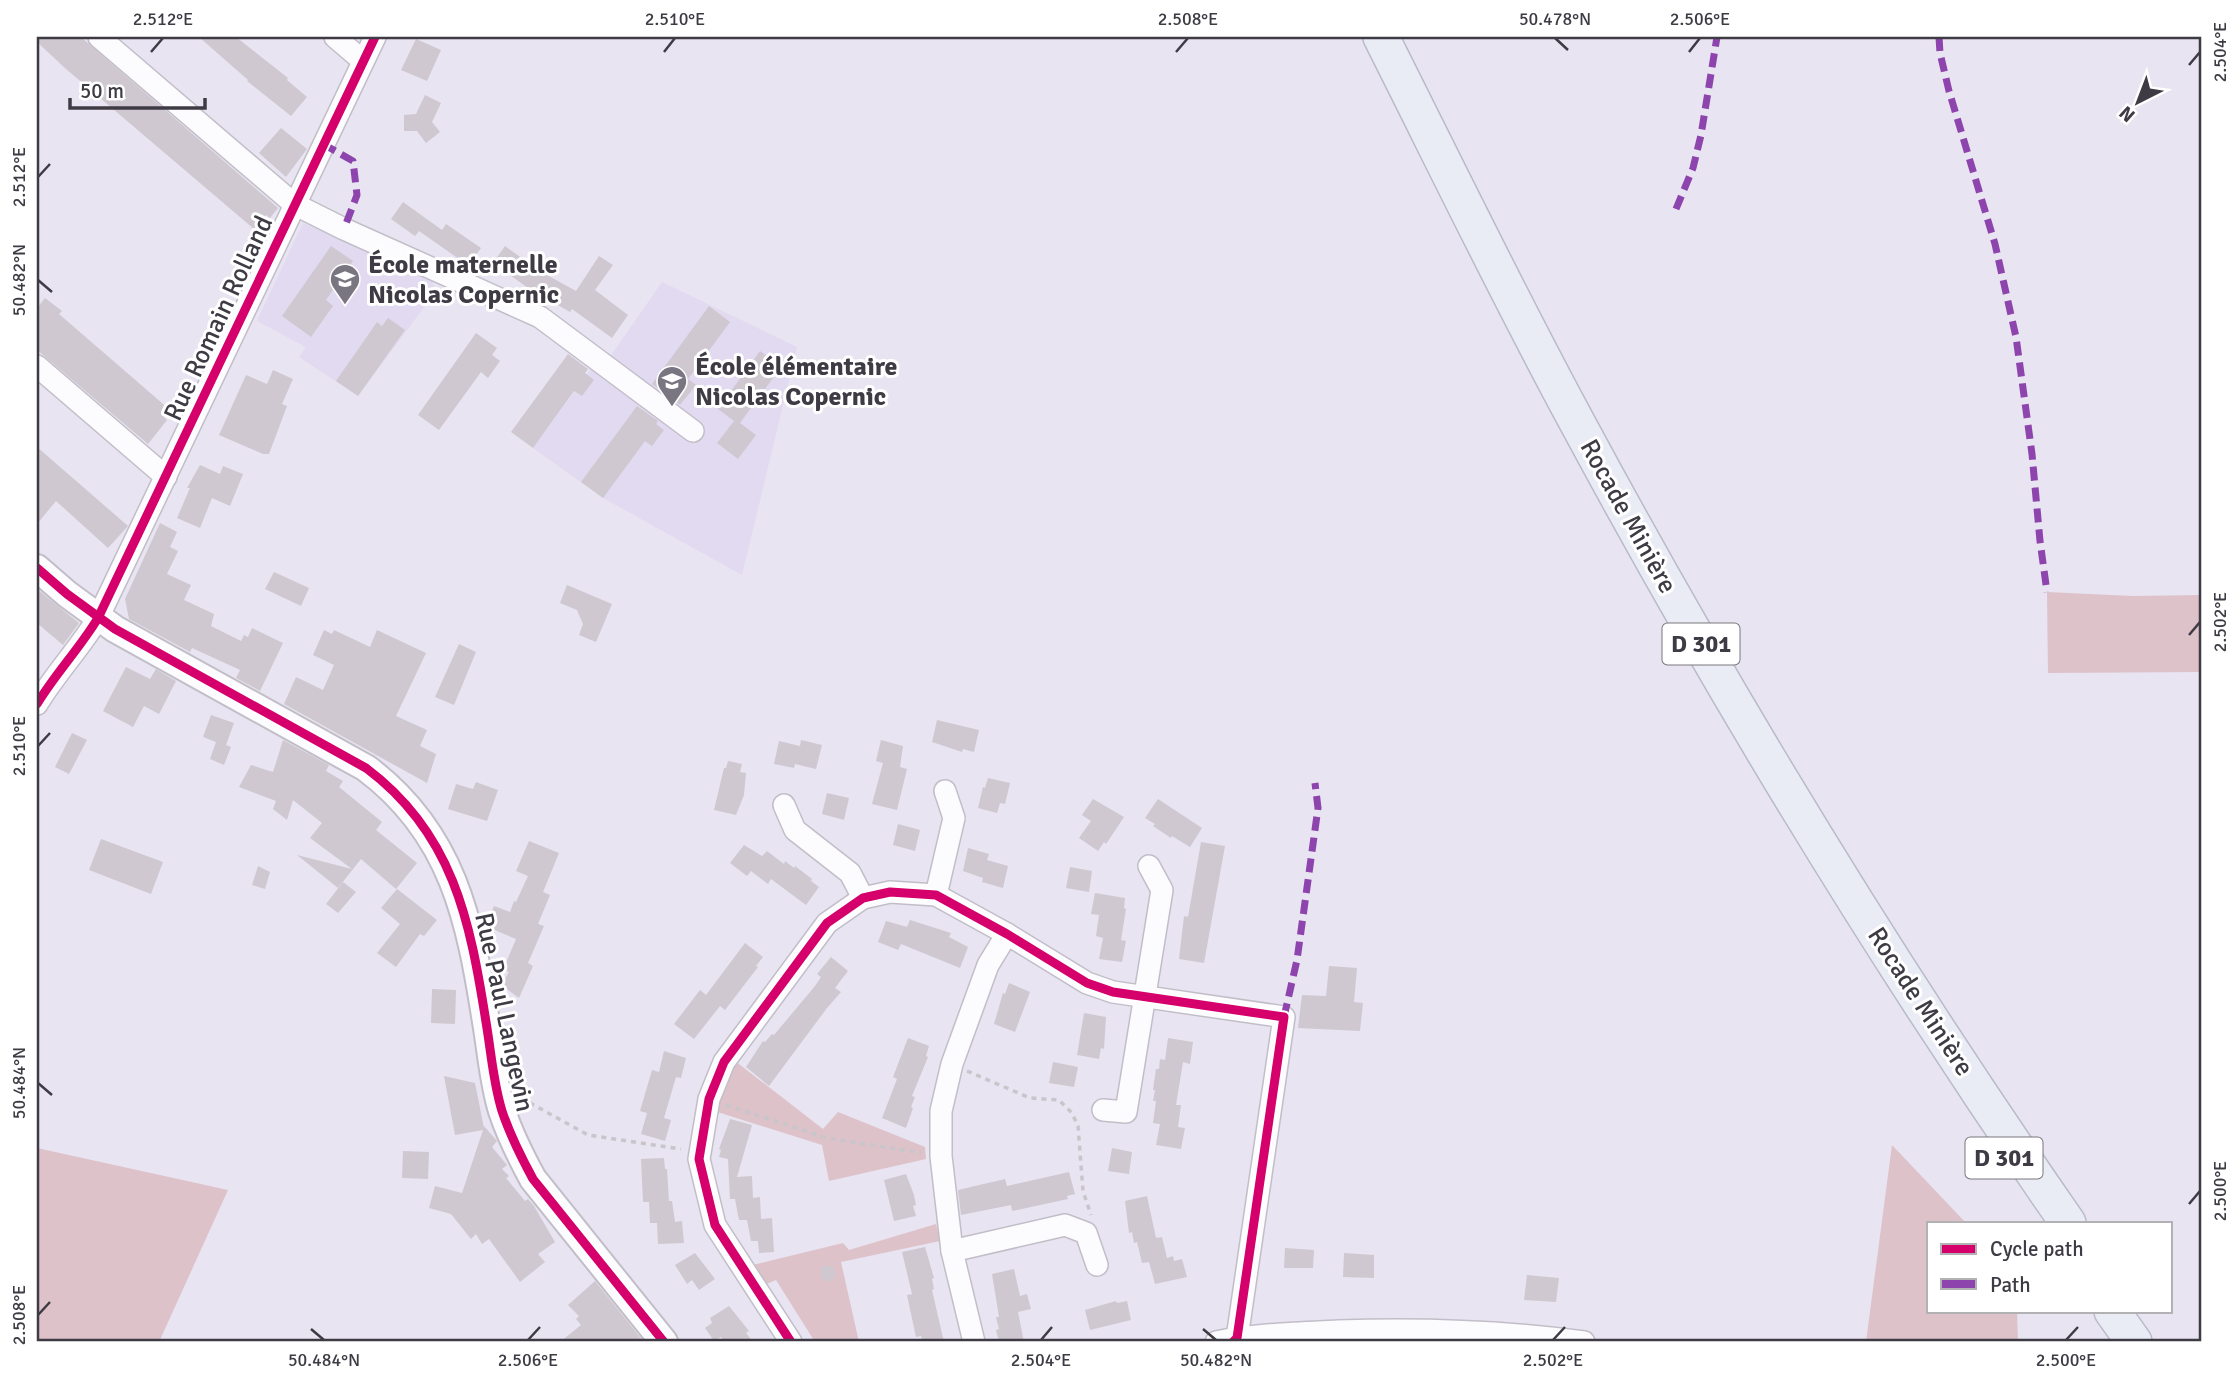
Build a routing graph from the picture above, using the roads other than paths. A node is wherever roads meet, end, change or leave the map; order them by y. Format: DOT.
graph roads {
  1 [pos="99,37"];
  2 [pos="335,37"];
  3 [pos="374,37"];
  4 [pos="1363,37"];
  5 [pos="1381,37"];
  6 [pos="363,61"];
  7 [pos="294,204"];
  8 [pos="37,366"];
  9 [pos="693,431"];
  10 [pos="166,477"];
  11 [pos="37,568"];
  12 [pos="98,618"];
  13 [pos="43,681"];
  14 [pos="37,704"];
  15 [pos="945,791"];
  16 [pos="784,805"];
  17 [pos="1149,866"];
  18 [pos="936,895"];
  19 [pos="863,898"];
  20 [pos="1007,934"];
  21 [pos="1146,998"];
  22 [pos="1103,1110"];
  23 [pos="2048,1222"];
  24 [pos="2067,1222"];
  25 [pos="952,1251"];
  26 [pos="1097,1265"];
  27 [pos="2113,1312"];
  28 [pos="2130,1312"];
  29 [pos="1313,1337"];
  30 [pos="1229,1341"];
  31 [pos="664,1342"];
  32 [pos="792,1342"];
  33 [pos="974,1342"];
  34 [pos="1584,1342"];
  35 [pos="2134,1342"];
  36 [pos="2152,1342"];
  1 -- 7 [label="street"];
  2 -- 6 [label="street"];
  3 -- 6 [label="street, Rue Romain Rolland"];
  4 -- 23 [label="highway, Rocade Minière / D 301"];
  5 -- 24 [label="highway, Rocade Minière / D 301"];
  6 -- 7 [label="street, Rue Romain Rolland"];
  7 -- 9 [label="street"];
  7 -- 10 [label="street, Rue Romain Rolland"];
  8 -- 10 [label="street"];
  10 -- 12 [label="street, Rue Romain Rolland"];
  11 -- 12 [label="street, Rue Paul Langevin"];
  12 -- 13 [label="street, Rue Romain Rolland"];
  12 -- 31 [label="street, Rue Paul Langevin"];
  13 -- 14 [label="street, Rue Romain Rolland"];
  15 -- 18 [label="street"];
  16 -- 19 [label="street"];
  17 -- 21 [label="street"];
  18 -- 19 [label="street"];
  18 -- 20 [label="street"];
  19 -- 32 [label="street"];
  20 -- 21 [label="street"];
  20 -- 25 [label="street"];
  21 -- 22 [label="street"];
  21 -- 30 [label="street"];
  25 -- 26 [label="street"];
  25 -- 33 [label="street"];
  27 -- 35 [label="highway"];
  28 -- 36 [label="highway"];
  29 -- 30 [label="street"];
  29 -- 34 [label="street"];
}
